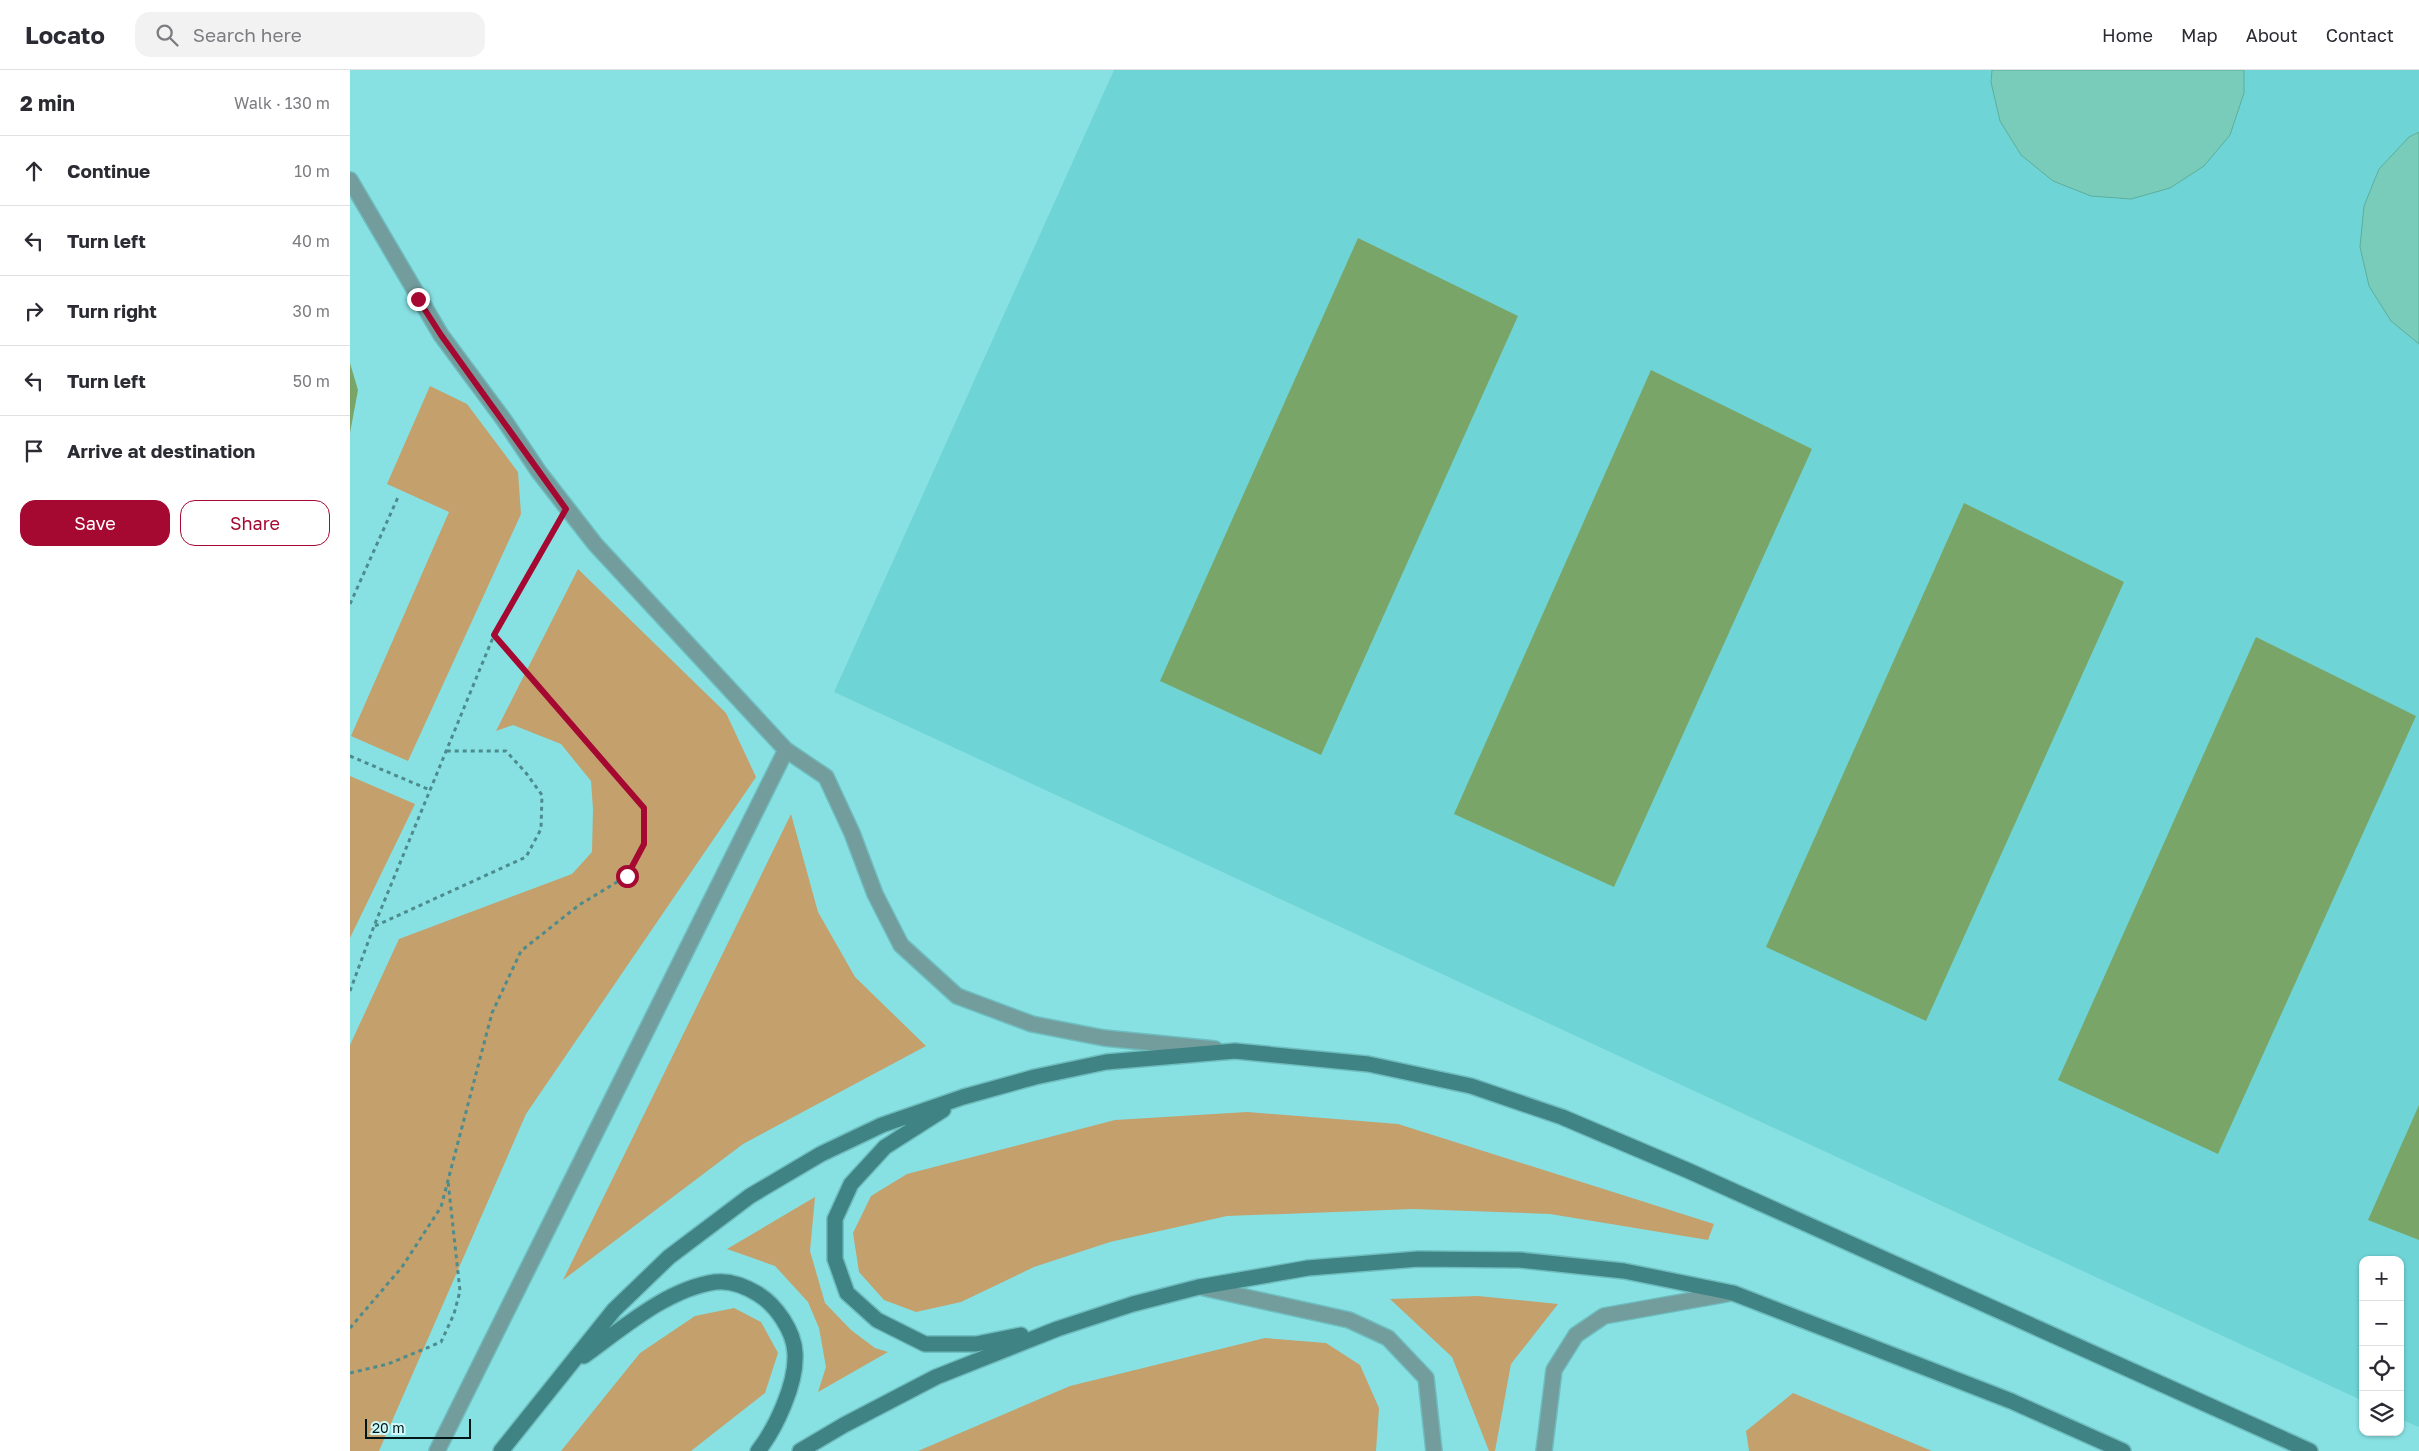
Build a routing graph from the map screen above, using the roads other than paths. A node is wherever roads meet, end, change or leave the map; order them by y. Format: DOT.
graph roads {
  1 [pos="350,180"];
  2 [pos="786,750"];
  3 [pos="1235,1051"];
  4 [pos="963,1097"];
  5 [pos="1199,1287"];
  6 [pos="1733,1293"];
  7 [pos="1057,1329"];
  8 [pos="569,1366"];
  9 [pos="437,1451"];
  10 [pos="501,1451"];
  11 [pos="758,1451"];
  12 [pos="800,1451"];
  13 [pos="1434,1451"];
  14 [pos="1544,1451"];
  15 [pos="2123,1451"];
  16 [pos="2310,1451"];
  1 -- 2 [label="lane"];
  2 -- 3 [label="lane"];
  2 -- 9 [label="lane"];
  3 -- 4 [label="main road"];
  3 -- 16 [label="main road"];
  4 -- 7 [label="main road"];
  4 -- 8 [label="main road"];
  5 -- 6 [label="main road"];
  5 -- 7 [label="main road"];
  5 -- 13 [label="lane"];
  6 -- 14 [label="lane"];
  6 -- 15 [label="main road"];
  7 -- 12 [label="main road"];
  8 -- 10 [label="main road"];
  8 -- 11 [label="main road"];
}
